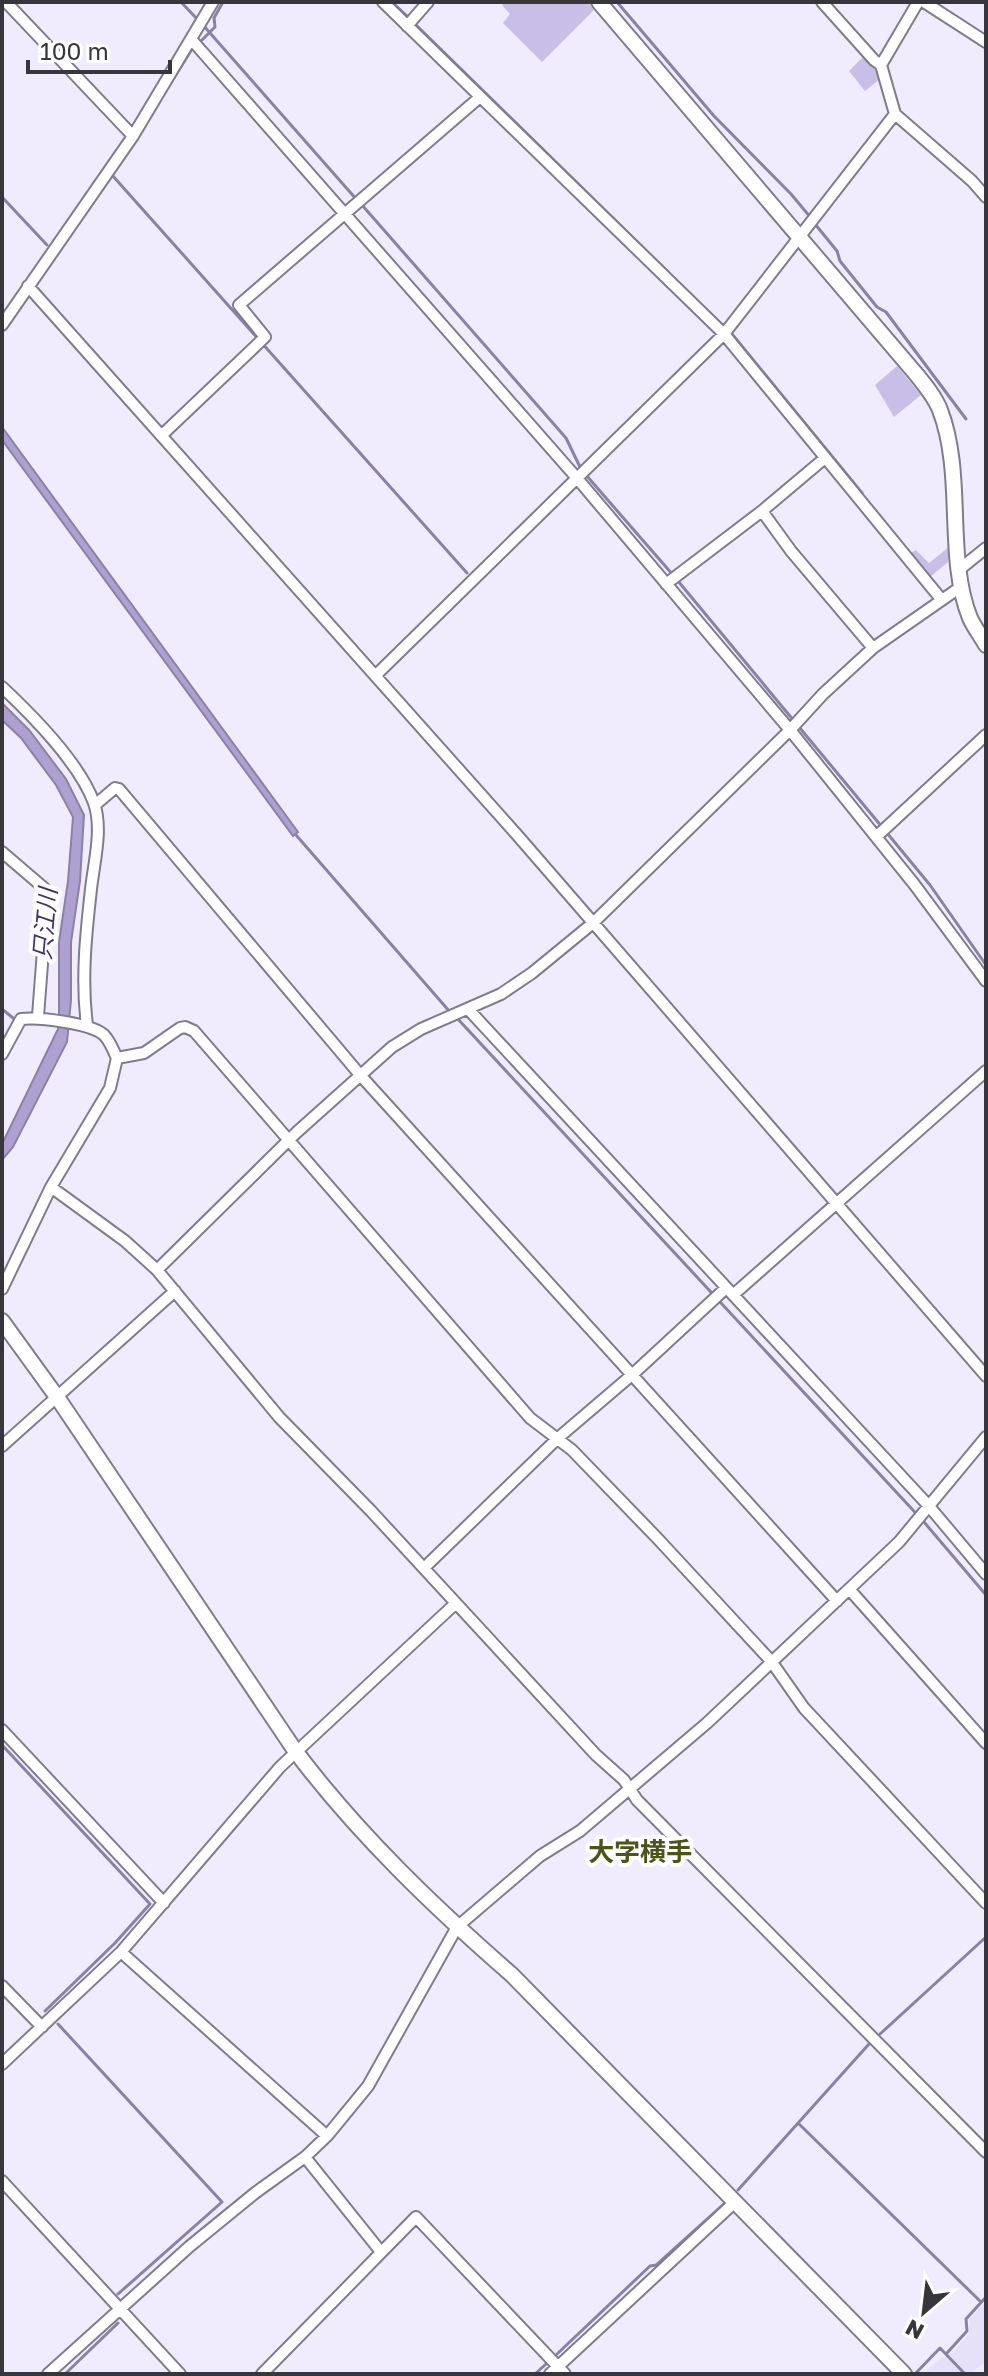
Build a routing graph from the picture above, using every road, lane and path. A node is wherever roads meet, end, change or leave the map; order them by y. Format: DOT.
graph roads {
  1 [pos="6,2"];
  2 [pos="213,2"];
  3 [pos="383,2"];
  4 [pos="428,2"];
  5 [pos="599,2"];
  6 [pos="822,2"];
  7 [pos="921,2"];
  8 [pos="407,26"];
  9 [pos="194,34"];
  10 [pos="986,42"];
  11 [pos="881,65"];
  12 [pos="480,97"];
  13 [pos="895,114"];
  14 [pos="133,136"];
  15 [pos="986,197"];
  16 [pos="346,215"];
  17 [pos="799,236"];
  18 [pos="28,286"];
  19 [pos="2,325"];
  20 [pos="724,334"];
  21 [pos="162,435"];
  22 [pos="825,458"];
  23 [pos="581,473"];
  24 [pos="762,511"];
  25 [pos="986,548"];
  26 [pos="960,569"];
  27 [pos="672,579"];
  28 [pos="962,586"];
  29 [pos="941,599"];
  30 [pos="986,645"];
  31 [pos="873,648"];
  32 [pos="376,675"];
  33 [pos="2,687"];
  34 [pos="790,730"];
  35 [pos="986,735"];
  36 [pos="95,805"];
  37 [pos="877,836"];
  38 [pos="2,852"];
  39 [pos="593,923"];
  40 [pos="986,981"];
  41 [pos="465,1010"];
  42 [pos="38,1016"];
  43 [pos="87,1025"];
  44 [pos="2,1054"];
  45 [pos="117,1058"];
  46 [pos="986,1071"];
  47 [pos="361,1076"];
  48 [pos="289,1140"];
  49 [pos="51,1187"];
  50 [pos="836,1204"];
  51 [pos="157,1270"];
  52 [pos="2,1289"];
  53 [pos="175,1291"];
  54 [pos="727,1292"];
  55 [pos="2,1321"];
  56 [pos="633,1374"];
  57 [pos="986,1376"];
  58 [pos="57,1397"];
  59 [pos="986,1437"];
  60 [pos="558,1438"];
  61 [pos="2,1446"];
  62 [pos="922,1513"];
  63 [pos="424,1568"];
  64 [pos="986,1574"];
  65 [pos="849,1589"];
  66 [pos="837,1601"];
  67 [pos="456,1603"];
  68 [pos="771,1661"];
  69 [pos="2,1730"];
  70 [pos="986,1743"];
  71 [pos="296,1752"];
  72 [pos="631,1789"];
  73 [pos="164,1903"];
  74 [pos="986,1903"];
  75 [pos="457,1927"];
  76 [pos="121,1952"];
  77 [pos="2,1986"];
  78 [pos="42,2027"];
  79 [pos="2,2064"];
  80 [pos="327,2136"];
  81 [pos="986,2152"];
  82 [pos="305,2157"];
  83 [pos="2,2181"];
  84 [pos="735,2202"];
  85 [pos="381,2252"];
  86 [pos="119,2308"];
  87 [pos="557,2372"];
  88 [pos="48,2374"];
  89 [pos="180,2374"];
  90 [pos="262,2374"];
  91 [pos="904,2374"];
  1 -- 14 [label="street"];
  2 -- 9 [label="street"];
  3 -- 8 [label="street"];
  4 -- 8 [label="street"];
  5 -- 17 [label="street"];
  6 -- 11 [label="street"];
  7 -- 10 [label="street"];
  7 -- 11 [label="street"];
  8 -- 12 [label="street"];
  9 -- 14 [label="street"];
  9 -- 16 [label="street"];
  11 -- 13 [label="street"];
  12 -- 16 [label="street"];
  12 -- 20 [label="street"];
  13 -- 15 [label="street"];
  13 -- 17 [label="street"];
  14 -- 18 [label="street"];
  16 -- 21 [label="street"];
  16 -- 23 [label="street"];
  17 -- 20 [label="street"];
  17 -- 26 [label="street"];
  18 -- 19 [label="street"];
  18 -- 21 [label="street"];
  20 -- 22 [label="street"];
  20 -- 23 [label="street"];
  21 -- 32 [label="street"];
  22 -- 24 [label="street"];
  22 -- 29 [label="street"];
  23 -- 27 [label="street"];
  23 -- 32 [label="street"];
  24 -- 27 [label="street"];
  24 -- 31 [label="street"];
  25 -- 26 [label="street"];
  26 -- 28 [label="street"];
  27 -- 34 [label="street"];
  28 -- 29 [label="street"];
  28 -- 30 [label="street"];
  29 -- 31 [label="street"];
  31 -- 34 [label="street"];
  32 -- 39 [label="street"];
  33 -- 36 [label="street"];
  34 -- 37 [label="street"];
  34 -- 39 [label="street"];
  35 -- 37 [label="street"];
  36 -- 43 [label="street"];
  36 -- 47 [label="street"];
  37 -- 40 [label="street"];
  38 -- 42 [label="street"];
  39 -- 41 [label="street"];
  39 -- 50 [label="street"];
  41 -- 47 [label="street"];
  41 -- 54 [label="street"];
  42 -- 43 [label="street"];
  42 -- 44 [label="street"];
  43 -- 45 [label="street"];
  45 -- 48 [label="street"];
  45 -- 49 [label="street"];
  46 -- 50 [label="street"];
  47 -- 48 [label="street"];
  47 -- 56 [label="street"];
  48 -- 51 [label="street"];
  48 -- 60 [label="street"];
  49 -- 51 [label="street"];
  49 -- 52 [label="street"];
  50 -- 54 [label="street"];
  50 -- 57 [label="street"];
  51 -- 53 [label="street"];
  53 -- 58 [label="street"];
  53 -- 63 [label="street"];
  54 -- 56 [label="street"];
  54 -- 62 [label="street"];
  55 -- 58 [label="street"];
  56 -- 60 [label="street"];
  56 -- 66 [label="street"];
  58 -- 61 [label="street"];
  58 -- 71 [label="street"];
  59 -- 62 [label="street"];
  60 -- 63 [label="street"];
  60 -- 68 [label="street"];
  62 -- 64 [label="street"];
  62 -- 65 [label="street"];
  63 -- 67 [label="street"];
  65 -- 66 [label="street"];
  65 -- 70 [label="street"];
  66 -- 68 [label="street"];
  67 -- 71 [label="street"];
  67 -- 72 [label="street"];
  68 -- 72 [label="street"];
  68 -- 74 [label="street"];
  69 -- 73 [label="street"];
  71 -- 73 [label="street"];
  71 -- 75 [label="street"];
  72 -- 75 [label="street"];
  72 -- 81 [label="street"];
  73 -- 76 [label="street"];
  75 -- 80 [label="street"];
  75 -- 84 [label="street"];
  76 -- 78 [label="street"];
  76 -- 80 [label="street"];
  77 -- 78 [label="street"];
  78 -- 79 [label="street"];
  80 -- 82 [label="street"];
  82 -- 85 [label="street"];
  82 -- 86 [label="street"];
  83 -- 86 [label="street"];
  84 -- 87 [label="street"];
  84 -- 91 [label="street"];
  85 -- 87 [label="street"];
  85 -- 90 [label="street"];
  86 -- 88 [label="street"];
  86 -- 89 [label="street"];
}
